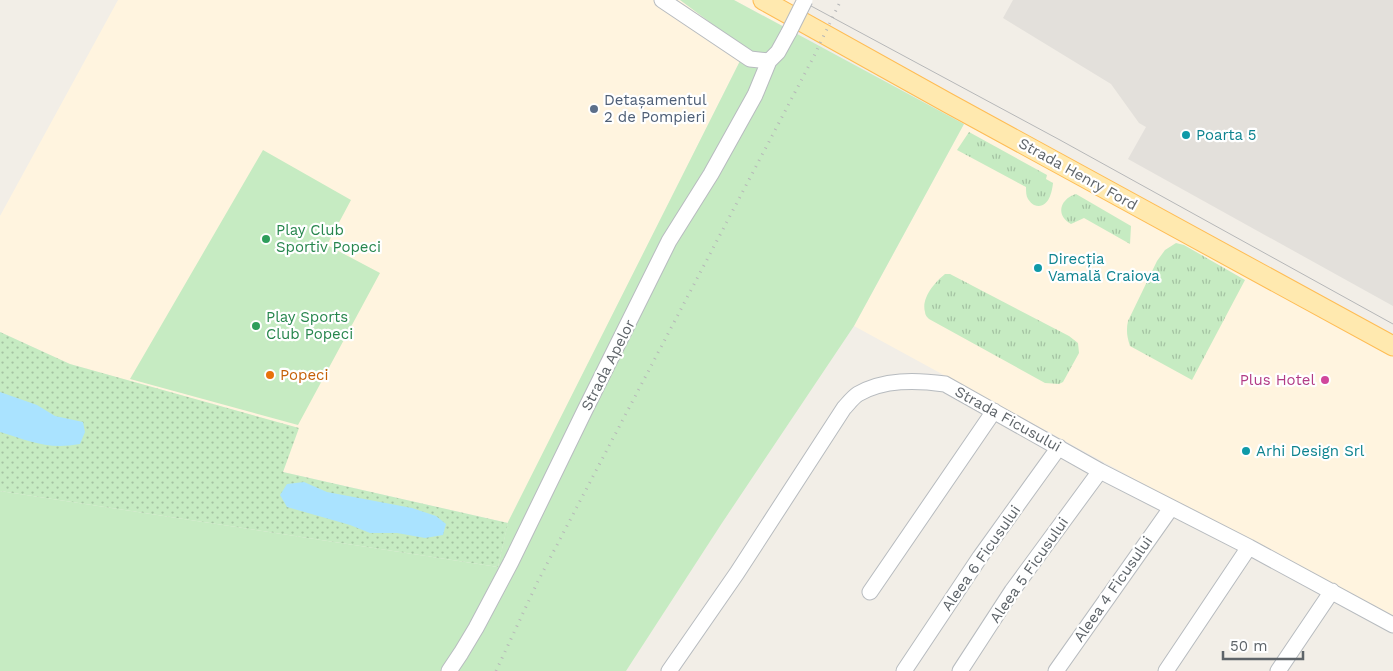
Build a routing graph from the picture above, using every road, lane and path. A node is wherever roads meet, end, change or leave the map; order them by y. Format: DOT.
graph roads {
  1 [pos="662,0"];
  2 [pos="763,0"];
  3 [pos="786,0"];
  4 [pos="805,0"];
  5 [pos="769,61"];
  6 [pos="1393,334"];
  7 [pos="1393,346"];
  8 [pos="994,411"];
  9 [pos="1059,447"];
  10 [pos="1100,471"];
  11 [pos="1171,508"];
  12 [pos="1249,547"];
  13 [pos="1332,591"];
  14 [pos="870,592"];
  15 [pos="1393,625"];
  16 [pos="449,671"];
  17 [pos="669,671"];
  18 [pos="904,671"];
  19 [pos="960,671"];
  20 [pos="1056,671"];
  21 [pos="1166,671"];
  22 [pos="1278,671"];
  1 -- 5 [label="street"];
  2 -- 7 [label="main road, Strada Henry Ford"];
  3 -- 6 [label="main road, Strada Henry Ford"];
  4 -- 5 [label="street, Strada Apelor, bridge"];
  5 -- 16 [label="street, Strada Apelor"];
  8 -- 9 [label="street, Strada Ficusului"];
  8 -- 14 [label="street"];
  8 -- 17 [label="street, Strada Ficusului"];
  9 -- 10 [label="street, Strada Ficusului"];
  9 -- 18 [label="street, Aleea 6 Ficusului"];
  10 -- 11 [label="street, Strada Ficusului"];
  10 -- 19 [label="street, Aleea 5 Ficusului"];
  11 -- 12 [label="street, Strada Ficusului"];
  11 -- 20 [label="street, Aleea 4 Ficusului"];
  12 -- 13 [label="street, Strada Ficusului"];
  12 -- 21 [label="street"];
  13 -- 15 [label="street, Strada Ficusului"];
  13 -- 22 [label="street"];
}
